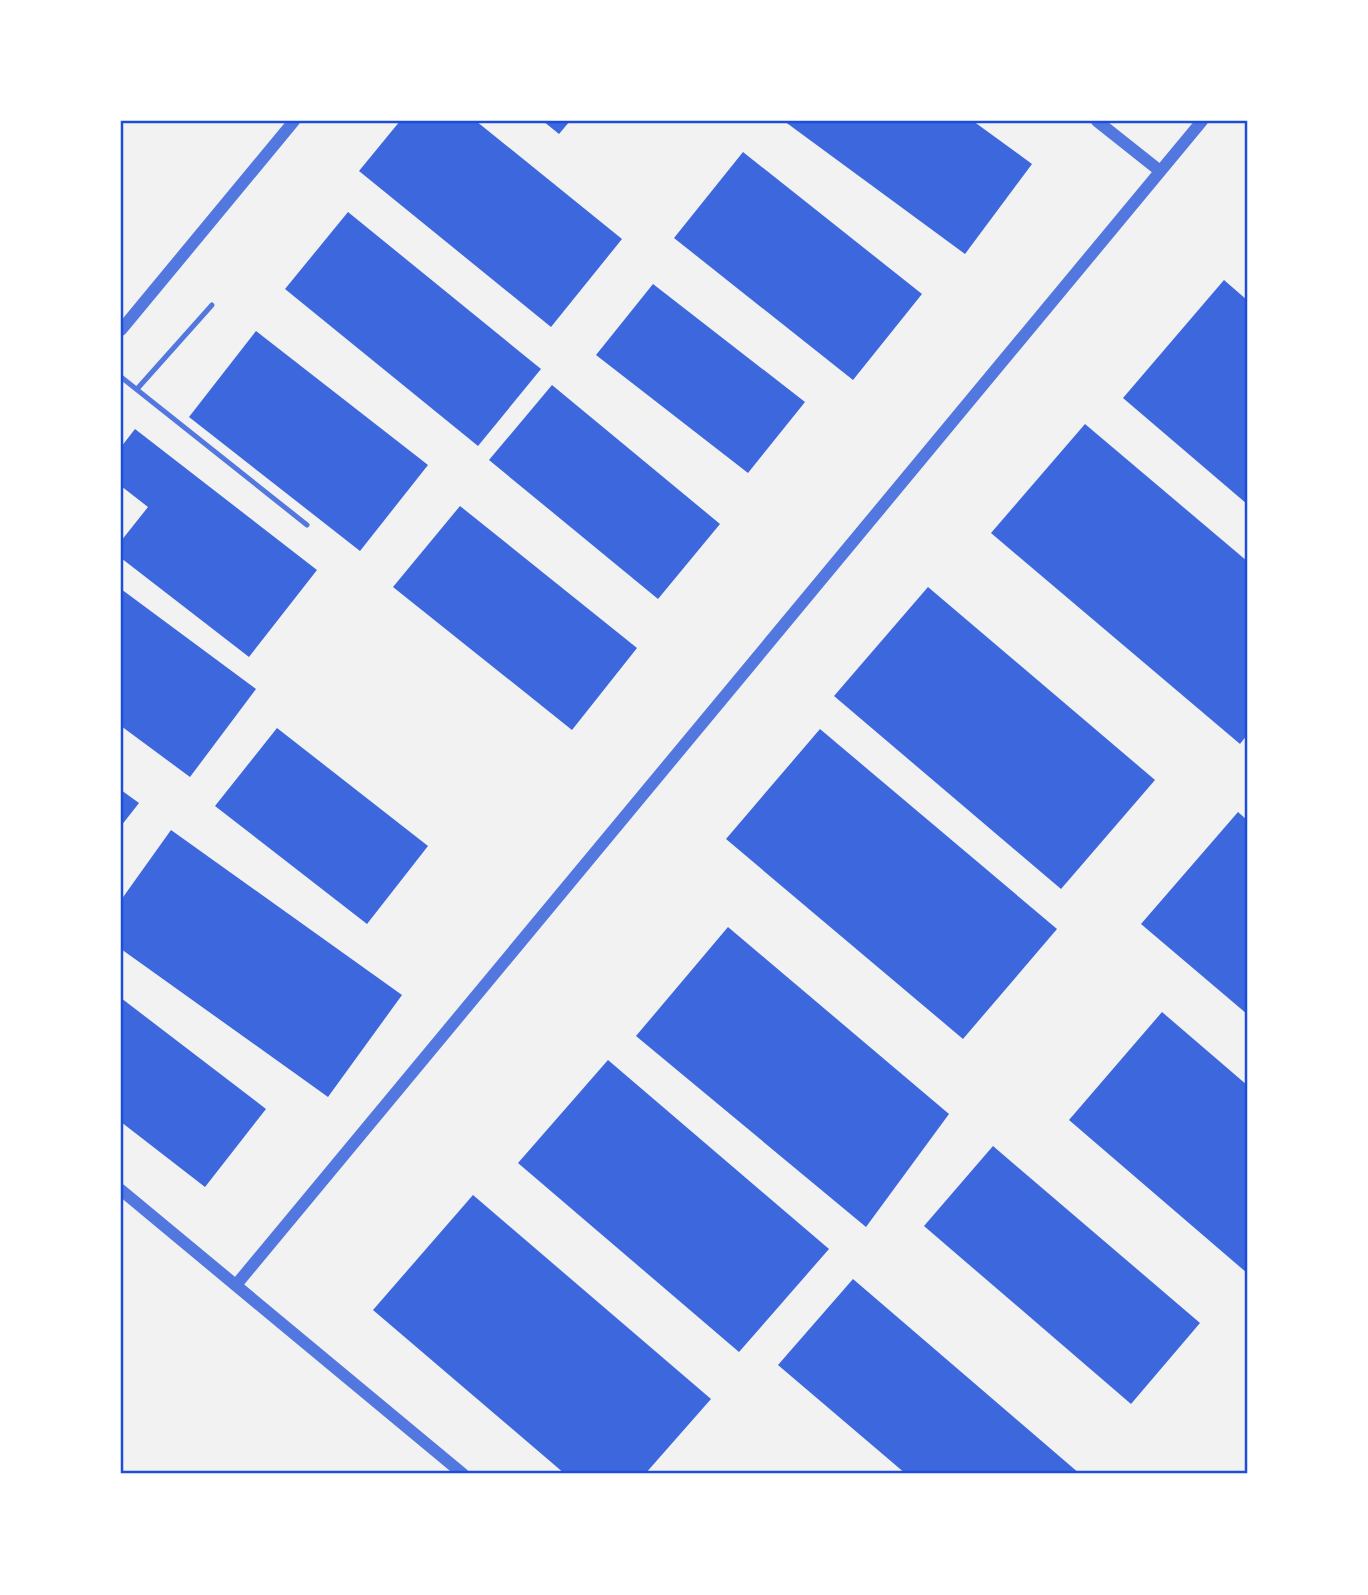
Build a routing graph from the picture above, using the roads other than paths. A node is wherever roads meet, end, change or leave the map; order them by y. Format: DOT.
graph roads {
  1 [pos="294,121"];
  2 [pos="1097,121"];
  3 [pos="1202,121"];
  4 [pos="1160,171"];
  5 [pos="212,305"];
  6 [pos="121,330"];
  7 [pos="121,377"];
  8 [pos="137,390"];
  9 [pos="307,525"];
  10 [pos="121,1190"];
  11 [pos="236,1285"];
  12 [pos="463,1474"];
  1 -- 6 [label="street"];
  2 -- 4 [label="street"];
  3 -- 4 [label="street"];
  4 -- 11 [label="street"];
  5 -- 8 [label="lane"];
  7 -- 8 [label="lane"];
  8 -- 9 [label="lane"];
  10 -- 11 [label="street"];
  11 -- 12 [label="street"];
}
